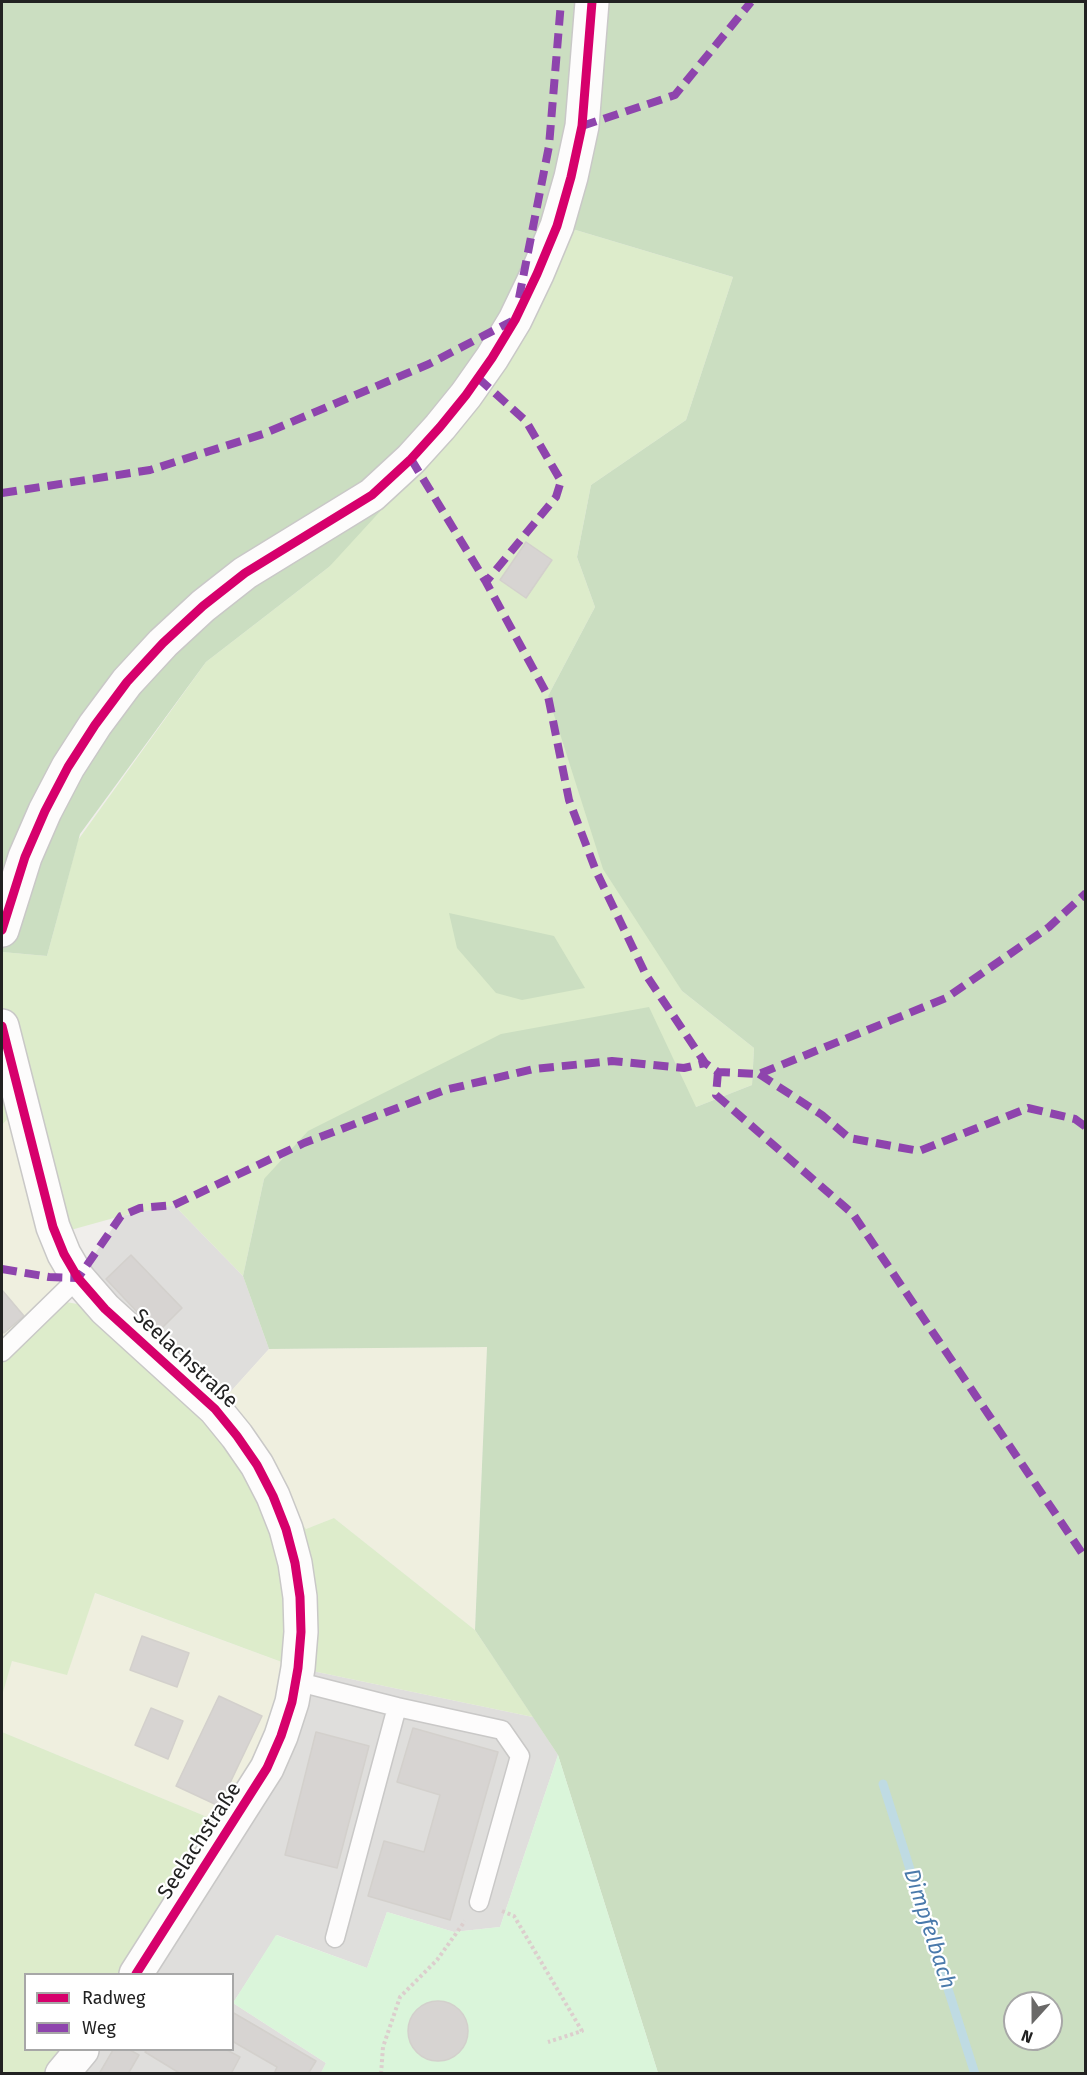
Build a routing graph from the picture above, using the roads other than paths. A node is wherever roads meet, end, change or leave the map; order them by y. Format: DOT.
graph roads {
  1 [pos="592,2"];
  2 [pos="2,930"];
  3 [pos="2,1026"];
  4 [pos="78,1278"];
  5 [pos="2,1352"];
  6 [pos="296,1681"];
  7 [pos="397,1707"];
  8 [pos="479,1902"];
  9 [pos="335,1938"];
  10 [pos="137,1973"];
  11 [pos="80,2051"];
  12 [pos="62,2073"];
  1 -- 2 [label="street"];
  3 -- 4 [label="street, Seelachstraße"];
  4 -- 5 [label="lane"];
  4 -- 6 [label="street, Seelachstraße"];
  6 -- 7 [label="lane"];
  6 -- 10 [label="street, Seelachstraße"];
  7 -- 8 [label="lane"];
  7 -- 9 [label="lane"];
  11 -- 12 [label="street"];
}
